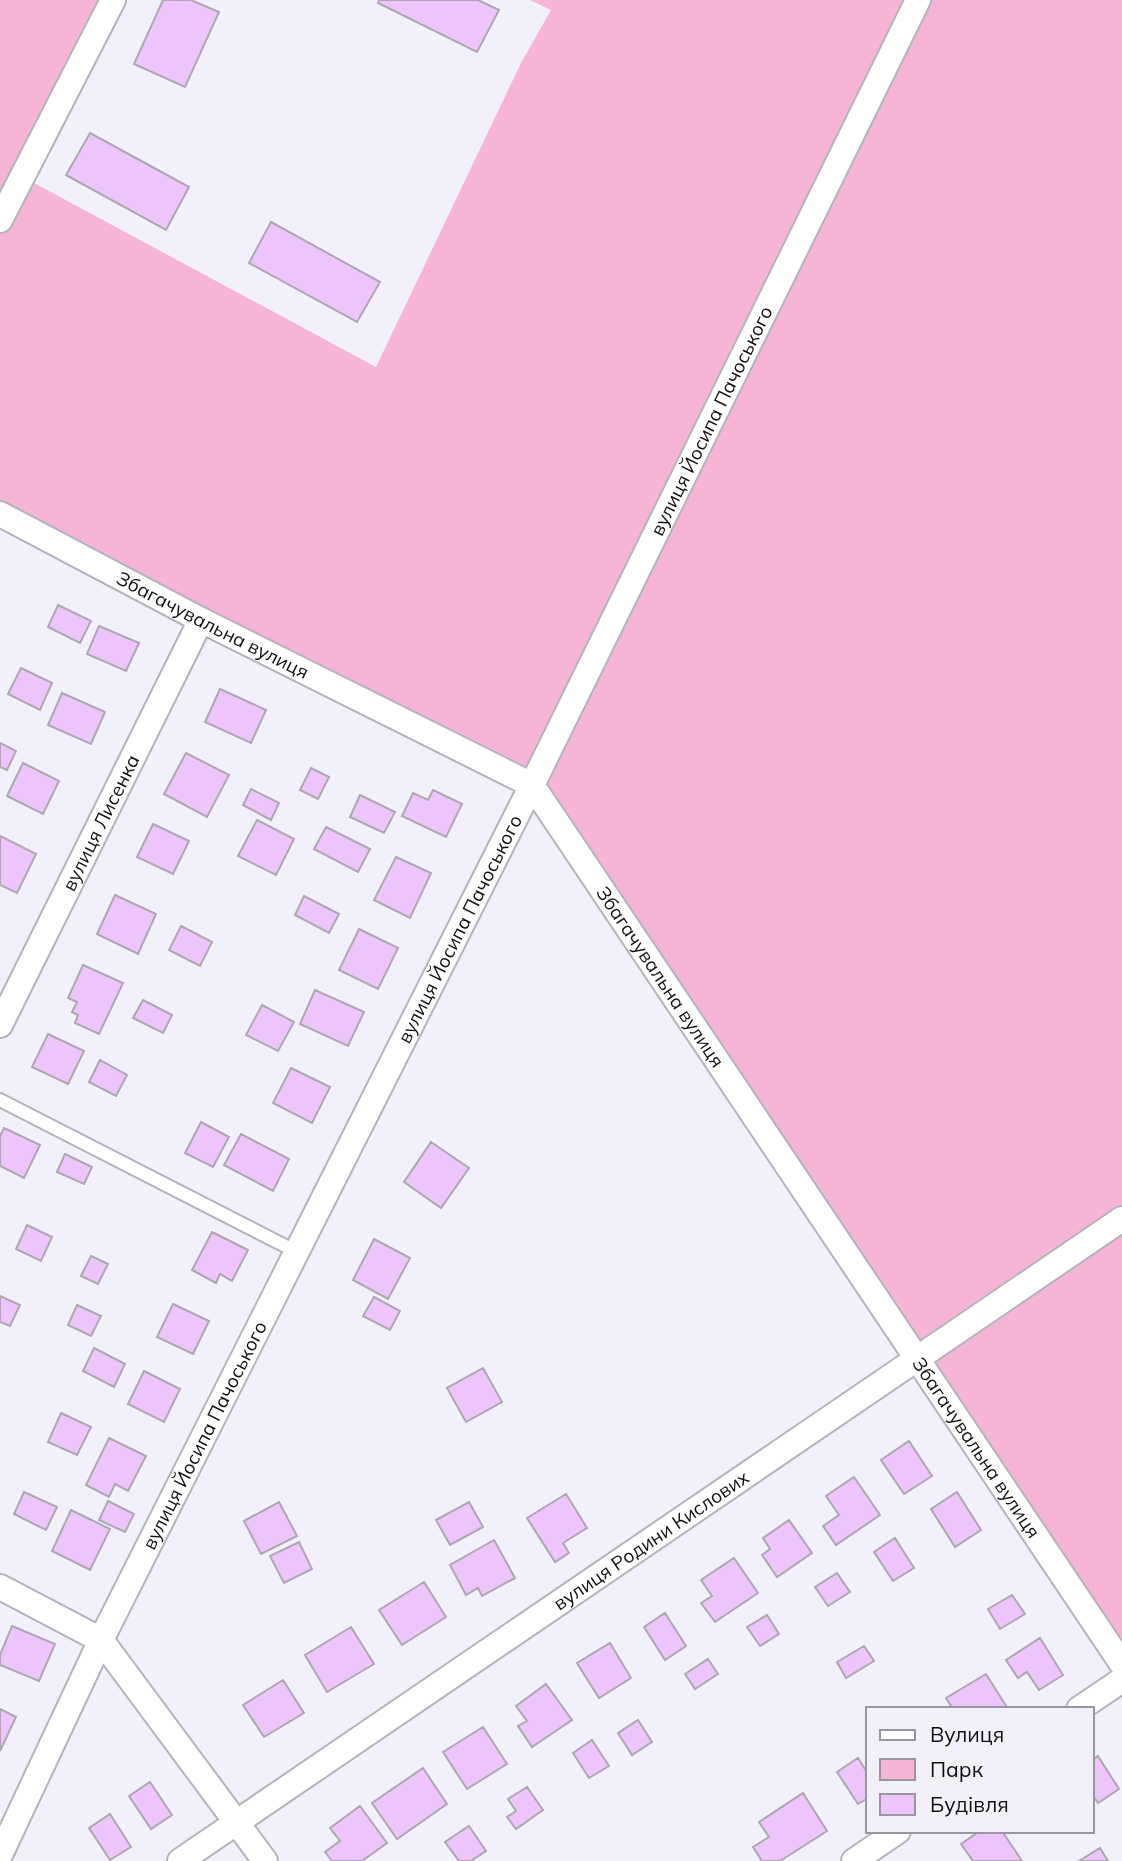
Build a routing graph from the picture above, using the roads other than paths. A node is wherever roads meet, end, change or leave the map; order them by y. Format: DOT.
graph roads {
  1 [pos="113,0"];
  2 [pos="918,0"];
  3 [pos="0,220"];
  4 [pos="0,514"];
  5 [pos="201,620"];
  6 [pos="532,785"];
  7 [pos="0,1025"];
  8 [pos="0,1100"];
  9 [pos="1122,1219"];
  10 [pos="297,1252"];
  11 [pos="917,1358"];
  12 [pos="0,1587"];
  13 [pos="101,1640"];
  14 [pos="1122,1664"];
  15 [pos="1122,1680"];
  16 [pos="1082,1707"];
  17 [pos="237,1823"];
  18 [pos="895,1833"];
  19 [pos="0,1855"];
  20 [pos="180,1861"];
  21 [pos="265,1861"];
  22 [pos="854,1861"];
  1 -- 3 [label="street"];
  2 -- 6 [label="street, вулиця Йосипа Пачоського"];
  4 -- 5 [label="street, Збагачувальна вулиця"];
  5 -- 6 [label="street, Збагачувальна вулиця"];
  5 -- 7 [label="street, вулиця Лисенка"];
  6 -- 10 [label="street, вулиця Йосипа Пачоського"];
  6 -- 11 [label="street, Збагачувальна вулиця"];
  8 -- 10 [label="lane"];
  9 -- 11 [label="street, вулиця Родини Кислових"];
  10 -- 13 [label="street, вулиця Йосипа Пачоського"];
  11 -- 14 [label="street, Збагачувальна вулиця"];
  11 -- 17 [label="street, вулиця Родини Кислових"];
  12 -- 13 [label="street"];
  13 -- 17 [label="street"];
  13 -- 19 [label="street, вулиця Йосипа Пачоського"];
  15 -- 16 [label="street"];
  17 -- 20 [label="street, вулиця Родини Кислових"];
  17 -- 21 [label="street"];
  18 -- 22 [label="street"];
}
